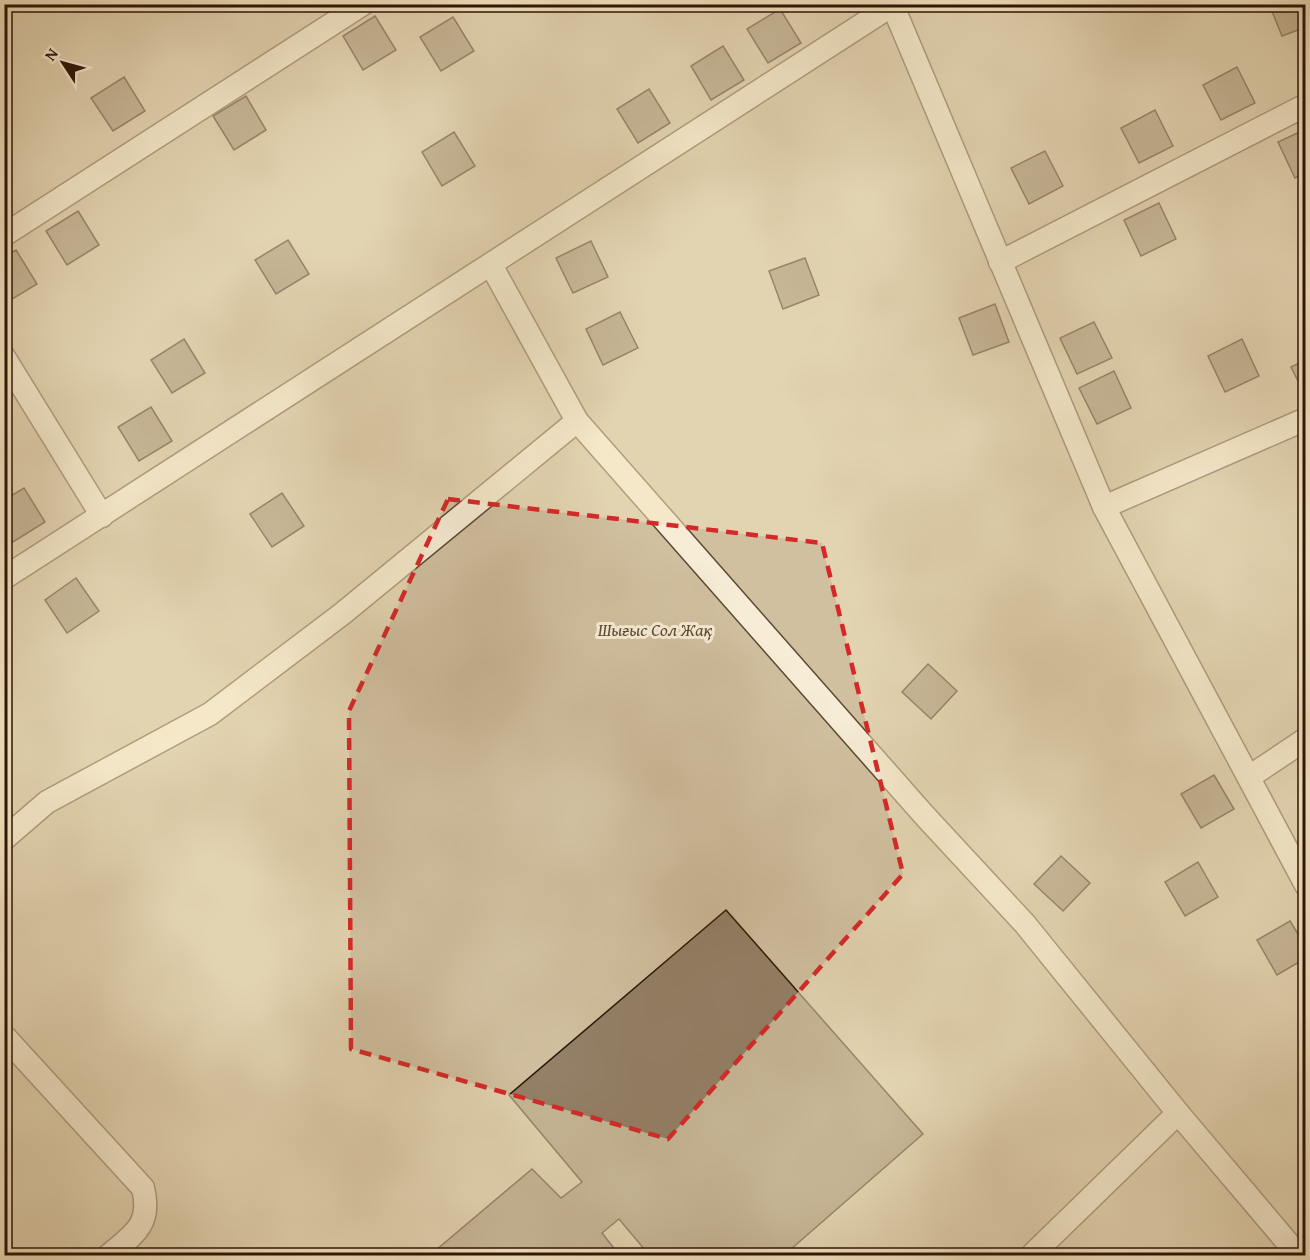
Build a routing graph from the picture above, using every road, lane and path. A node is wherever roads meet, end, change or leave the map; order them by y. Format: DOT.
graph roads {
  1 [pos="363,4"];
  2 [pos="893,5"];
  3 [pos="1305,105"];
  4 [pos="4,235"];
  5 [pos="1000,262"];
  6 [pos="490,265"];
  7 [pos="4,357"];
  8 [pos="1305,419"];
  9 [pos="577,421"];
  10 [pos="1104,507"];
  11 [pos="102,516"];
  12 [pos="4,578"];
  13 [pos="1305,739"];
  14 [pos="1249,777"];
  15 [pos="4,838"];
  16 [pos="1305,885"];
  17 [pos="4,1036"];
  18 [pos="1178,1113"];
  19 [pos="108,1256"];
  20 [pos="1031,1256"];
  21 [pos="1299,1256"];
  1 -- 4 [label="street"];
  2 -- 5 [label="street"];
  2 -- 6 [label="street"];
  3 -- 5 [label="street"];
  5 -- 10 [label="street"];
  6 -- 9 [label="street"];
  6 -- 11 [label="street"];
  7 -- 11 [label="street"];
  8 -- 10 [label="street"];
  9 -- 15 [label="street"];
  9 -- 18 [label="street"];
  10 -- 14 [label="street"];
  11 -- 12 [label="street"];
  13 -- 14 [label="street"];
  14 -- 16 [label="street"];
  17 -- 19 [label="street"];
  18 -- 20 [label="street"];
  18 -- 21 [label="street"];
}
